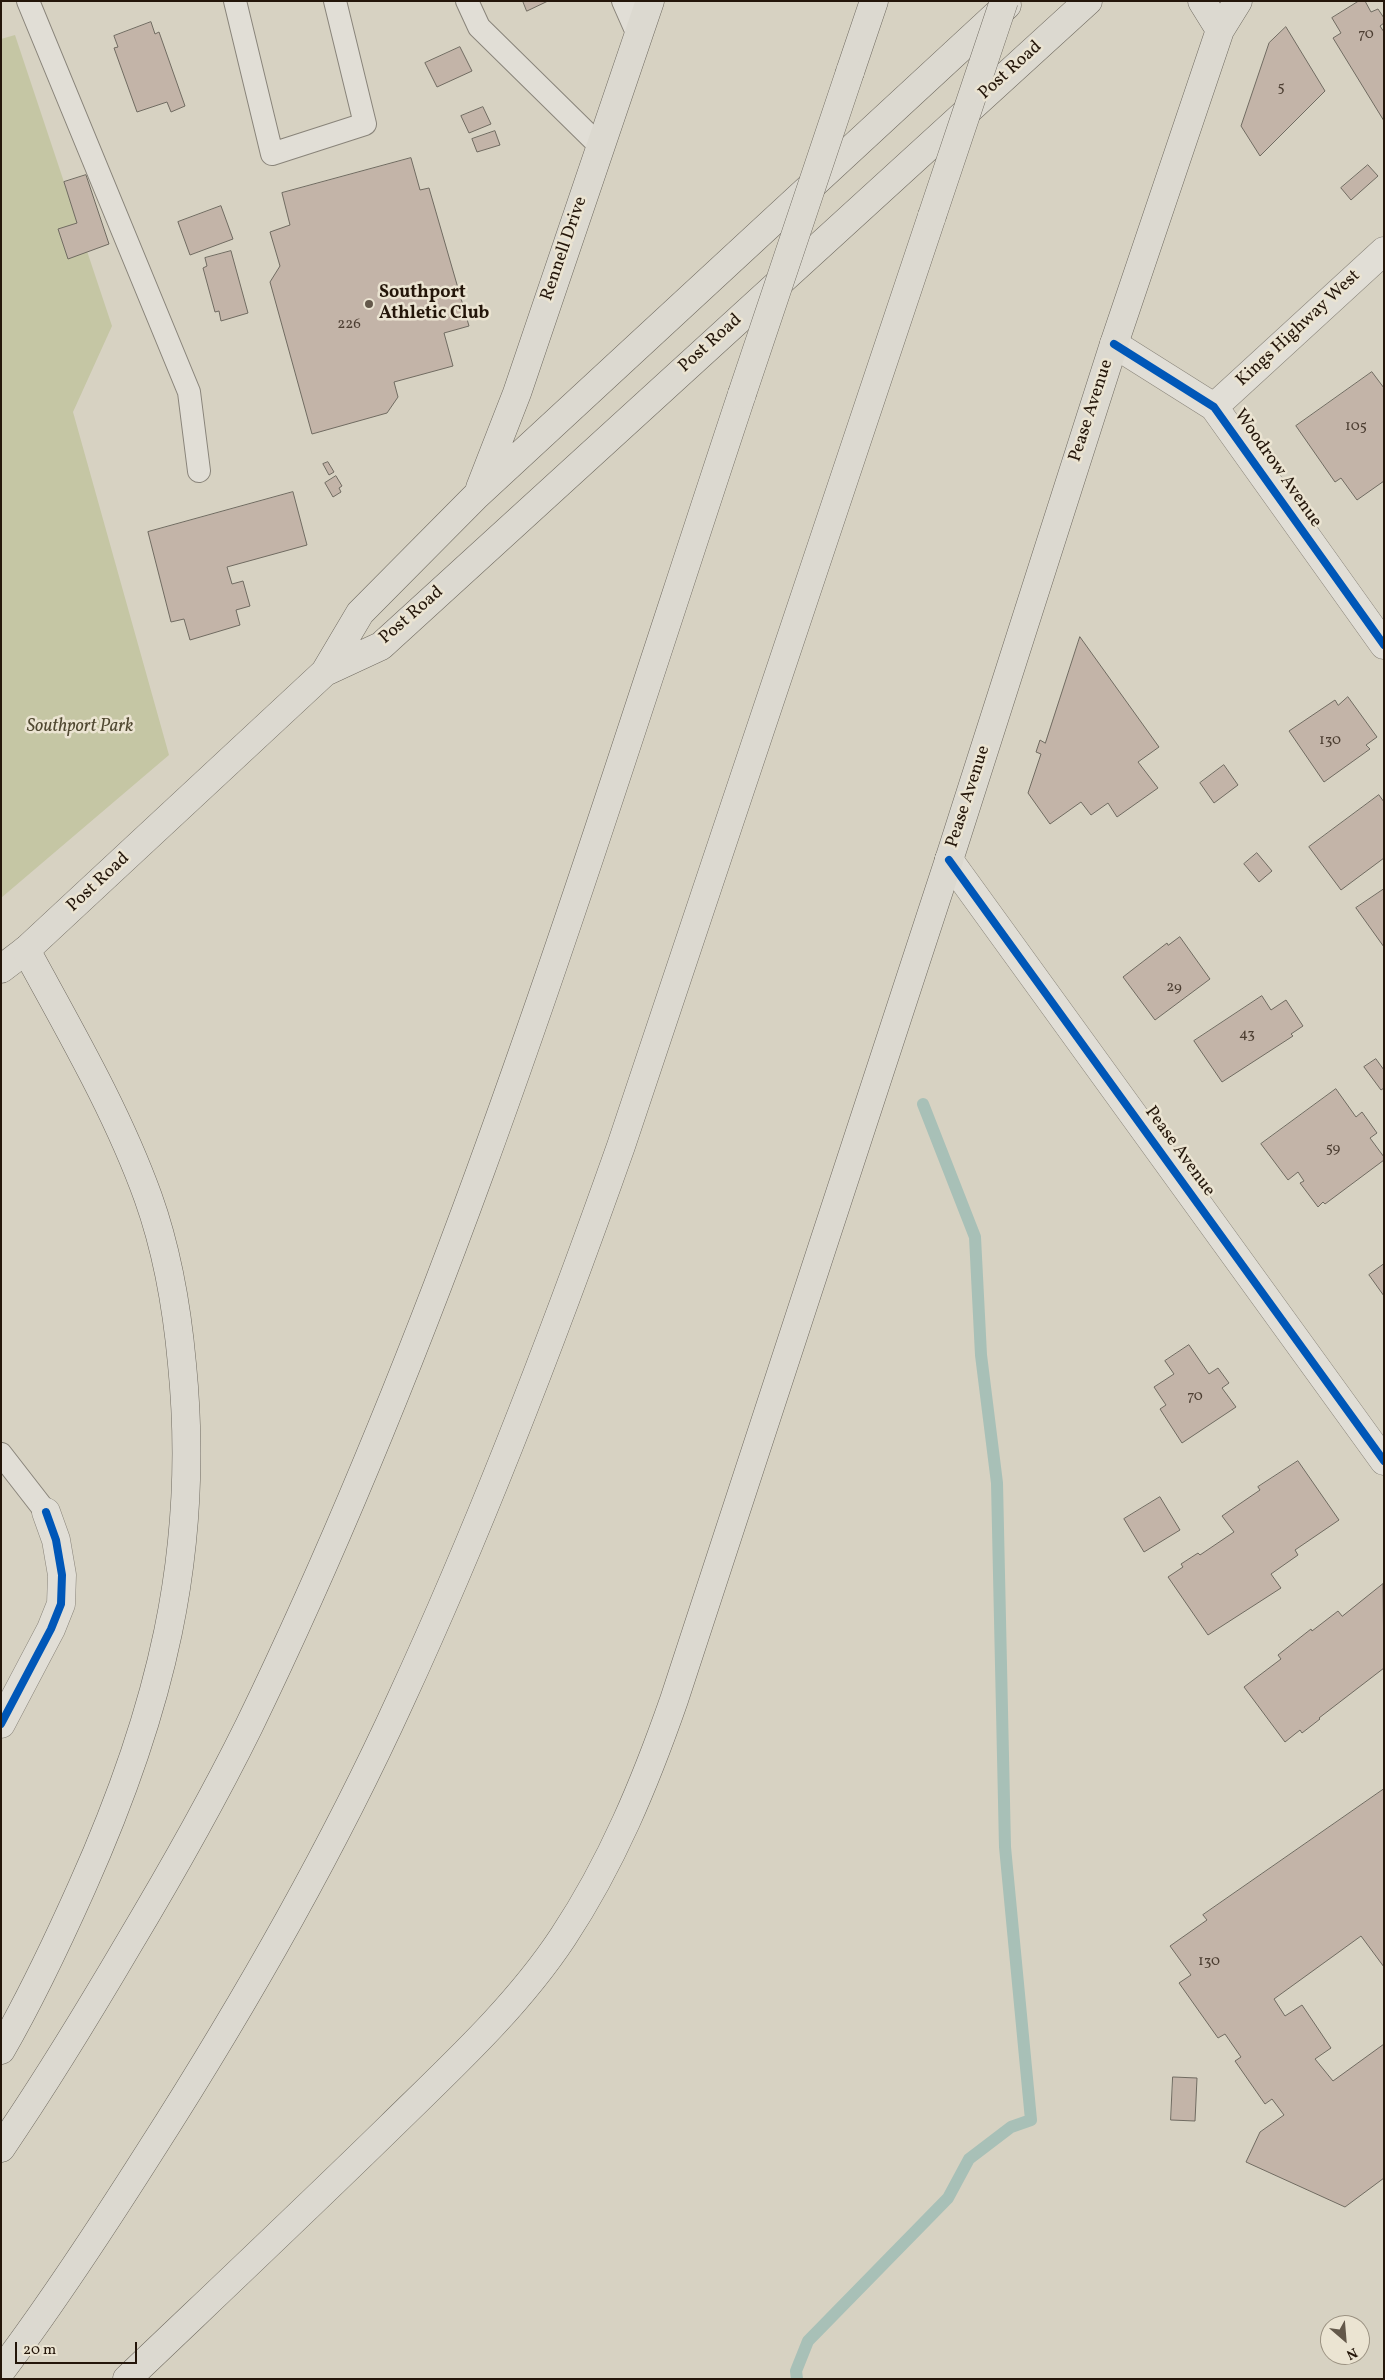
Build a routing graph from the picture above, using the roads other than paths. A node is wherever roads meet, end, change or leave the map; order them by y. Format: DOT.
graph roads {
  1 [pos="28,1"];
  2 [pos="235,1"];
  3 [pos="335,1"];
  4 [pos="467,1"];
  5 [pos="623,1"];
  6 [pos="650,1"];
  7 [pos="874,1"];
  8 [pos="1004,1"];
  9 [pos="1012,1"];
  10 [pos="1088,1"];
  11 [pos="1202,1"];
  12 [pos="1238,1"];
  13 [pos="1220,30"];
  14 [pos="638,35"];
  15 [pos="600,146"];
  16 [pos="1384,251"];
  17 [pos="1114,344"];
  18 [pos="1214,407"];
  19 [pos="199,471"];
  20 [pos="477,495"];
  21 [pos="1384,646"];
  22 [pos="325,672"];
  23 [pos="949,860"];
  24 [pos="26,950"];
  25 [pos="1,969"];
  26 [pos="1,1454"];
  27 [pos="1384,1461"];
  28 [pos="46,1512"];
  29 [pos="1,1724"];
  30 [pos="1,2050"];
  31 [pos="1,2148"];
  32 [pos="1,2371"];
  33 [pos="127,2379"];
  1 -- 19 [label="lane"];
  2 -- 3 [label="lane"];
  4 -- 15 [label="lane"];
  5 -- 14 [label="lane"];
  6 -- 14 [label="main road, Rennell Drive"];
  7 -- 31 [label="main road, bridge"];
  8 -- 32 [label="main road, bridge"];
  9 -- 20 [label="main road, Post Road"];
  10 -- 22 [label="main road, Post Road"];
  11 -- 13 [label="main road"];
  12 -- 13 [label="main road, Pease Avenue"];
  13 -- 17 [label="main road, Pease Avenue"];
  14 -- 15 [label="main road, Rennell Drive"];
  15 -- 20 [label="main road, Rennell Drive"];
  16 -- 18 [label="street, Kings Highway West"];
  17 -- 18 [label="street, Woodrow Avenue"];
  17 -- 23 [label="main road, Pease Avenue"];
  18 -- 21 [label="street, Woodrow Avenue"];
  20 -- 22 [label="main road, Post Road"];
  22 -- 24 [label="main road, Post Road"];
  23 -- 27 [label="street, Pease Avenue"];
  23 -- 33 [label="main road"];
  24 -- 25 [label="main road, Post Road"];
  24 -- 30 [label="main road"];
  26 -- 28 [label="lane"];
  28 -- 29 [label="street"];
}
